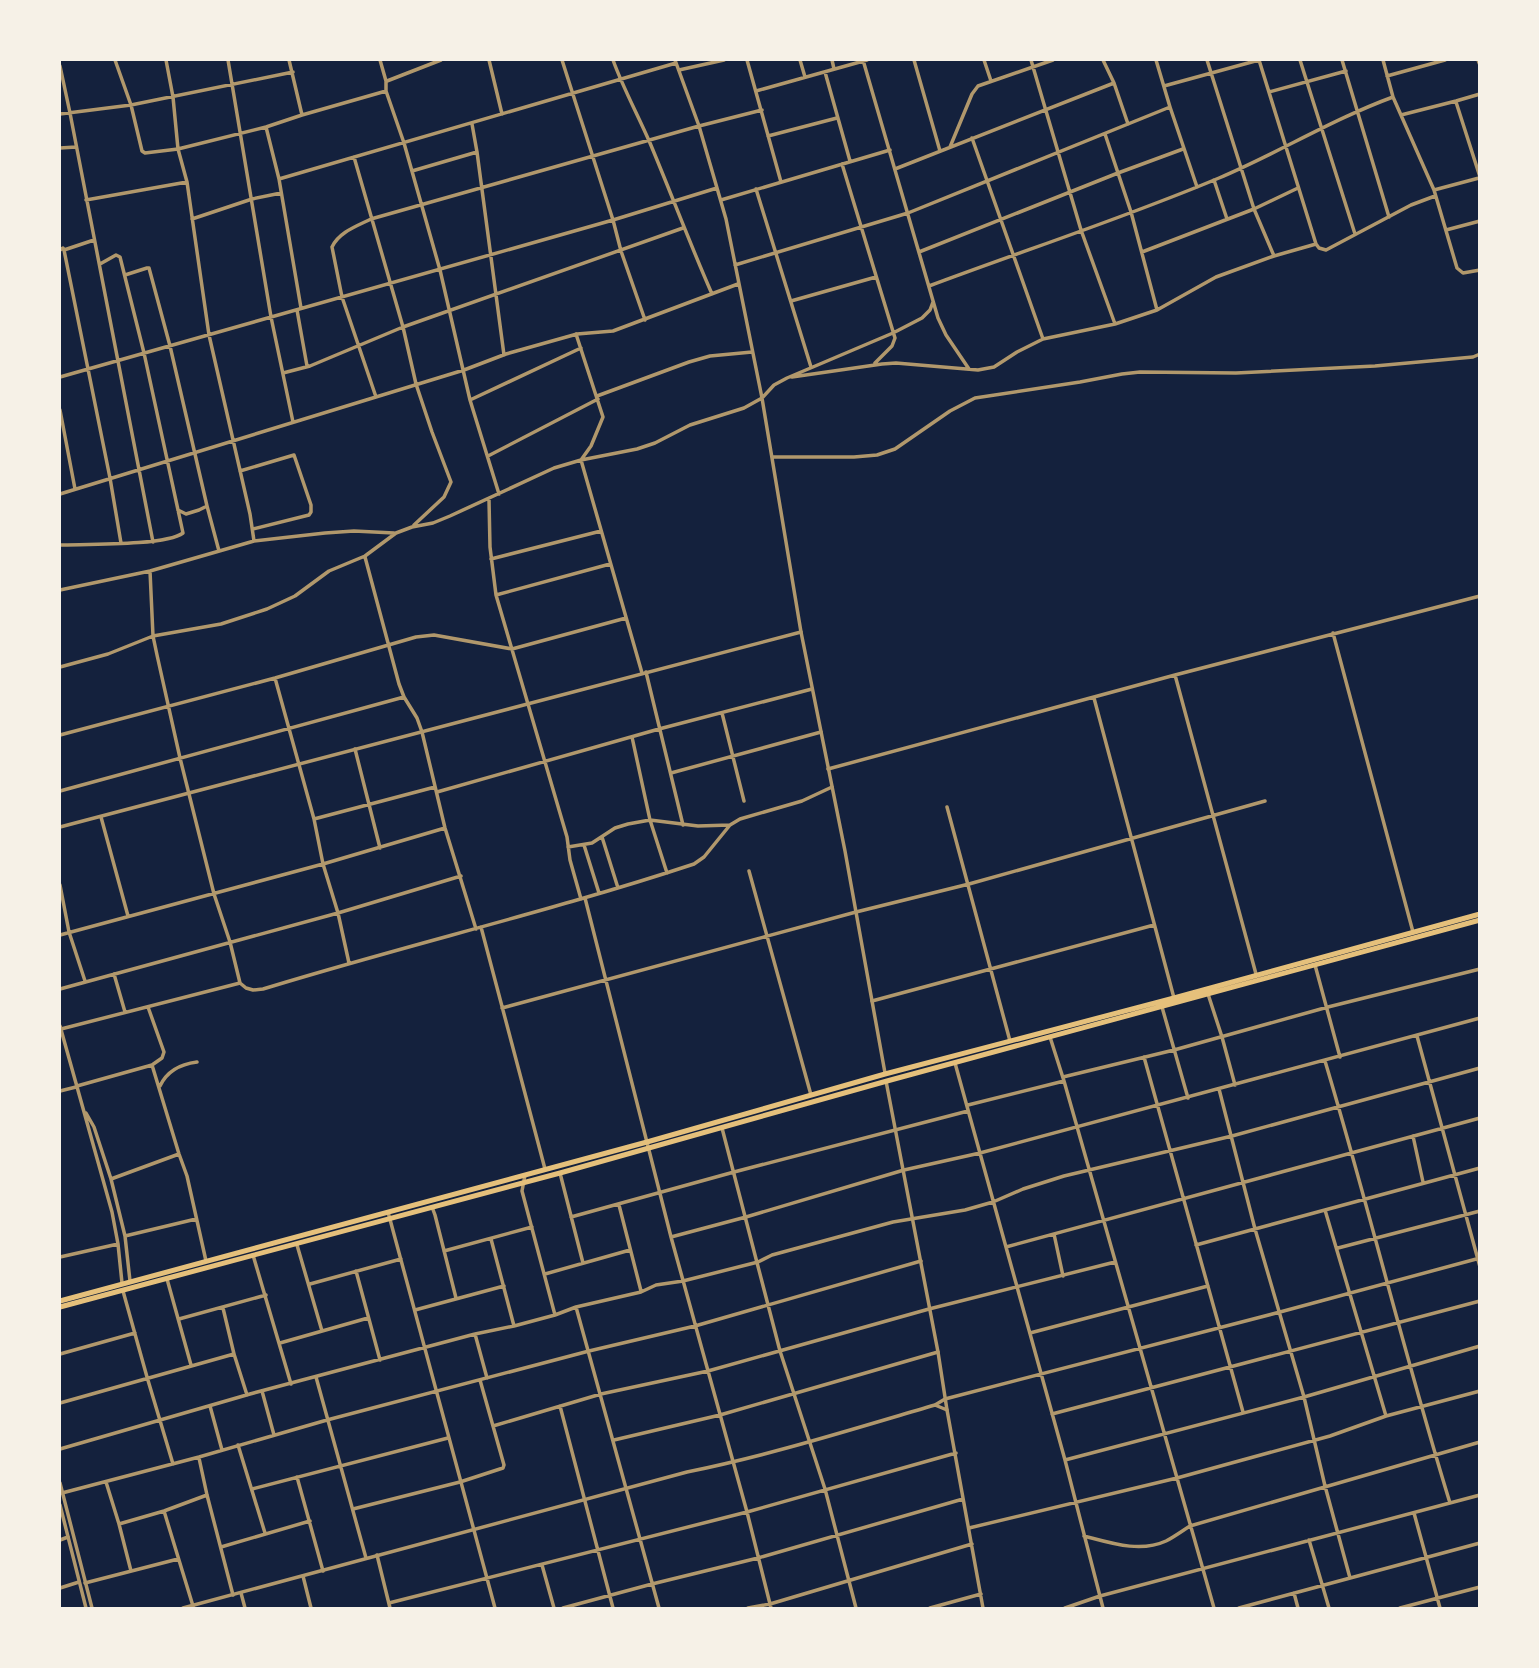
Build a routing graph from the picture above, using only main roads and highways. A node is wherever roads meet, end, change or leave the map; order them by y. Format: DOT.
graph roads {
  1 [pos="1479,914"];
  2 [pos="1479,920"];
  3 [pos="886,1078"];
  4 [pos="647,1145"];
  5 [pos="524,1178"];
  6 [pos="389,1215"];
  7 [pos="253,1252"];
  8 [pos="130,1284"];
  9 [pos="60,1304"];
  1 -- 3 [label="main road"];
  2 -- 3 [label="main road"];
  3 -- 4 [label="main road"];
  3 -- 4 [label="main road"];
  4 -- 5 [label="main road"];
  4 -- 5 [label="main road"];
  5 -- 6 [label="main road"];
  5 -- 6 [label="main road"];
  6 -- 7 [label="main road"];
  6 -- 7 [label="main road"];
  7 -- 8 [label="main road"];
  7 -- 8 [label="main road"];
  8 -- 9 [label="main road"];
}
